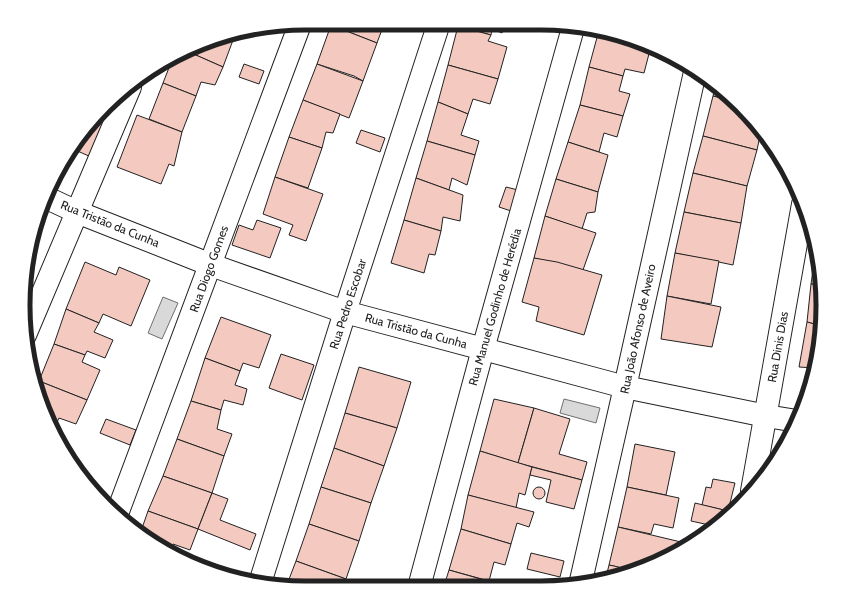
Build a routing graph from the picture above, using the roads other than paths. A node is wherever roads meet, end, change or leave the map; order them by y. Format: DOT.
graph roads {
  1 [pos="298,30"];
  2 [pos="437,30"];
  3 [pos="573,32"];
  4 [pos="694,76"];
  5 [pos="126,96"];
  6 [pos="51,200"];
  7 [pos="77,212"];
  8 [pos="801,216"];
  9 [pos="211,265"];
  10 [pos="345,312"];
  11 [pos="31,321"];
  12 [pos="483,349"];
  13 [pos="626,387"];
  14 [pos="766,416"];
  15 [pos="791,420"];
  16 [pos="754,479"];
  17 [pos="119,508"];
  18 [pos="262,578"];
  19 [pos="582,578"];
  20 [pos="421,581"];
  1 -- 9 [label="street, Rua Diogo Gomes"];
  2 -- 10 [label="street, Rua Pedro Escobar"];
  3 -- 12 [label="street, Rua Manuel Godinho de Herédia"];
  4 -- 13 [label="street, Rua João Afonso de Aveiro"];
  5 -- 7 [label="street"];
  6 -- 7 [label="street, Rua Tristão da Cunha"];
  7 -- 9 [label="street, Rua Tristão da Cunha"];
  7 -- 11 [label="street"];
  8 -- 14 [label="street, Rua Dinis Dias"];
  9 -- 10 [label="street, Rua Tristão da Cunha"];
  9 -- 17 [label="street, Rua Diogo Gomes"];
  10 -- 12 [label="street, Rua Tristão da Cunha"];
  10 -- 18 [label="street, Rua Pedro Escobar"];
  12 -- 13 [label="street, Rua Tristão da Cunha"];
  12 -- 20 [label="street, Rua Manuel Godinho de Herédia"];
  13 -- 14 [label="street, Rua Tristão da Cunha"];
  13 -- 19 [label="street, Rua João Afonso de Aveiro"];
  14 -- 15 [label="street, Rua Tristão da Cunha"];
  14 -- 16 [label="street, Rua Dinis Dias"];
}
